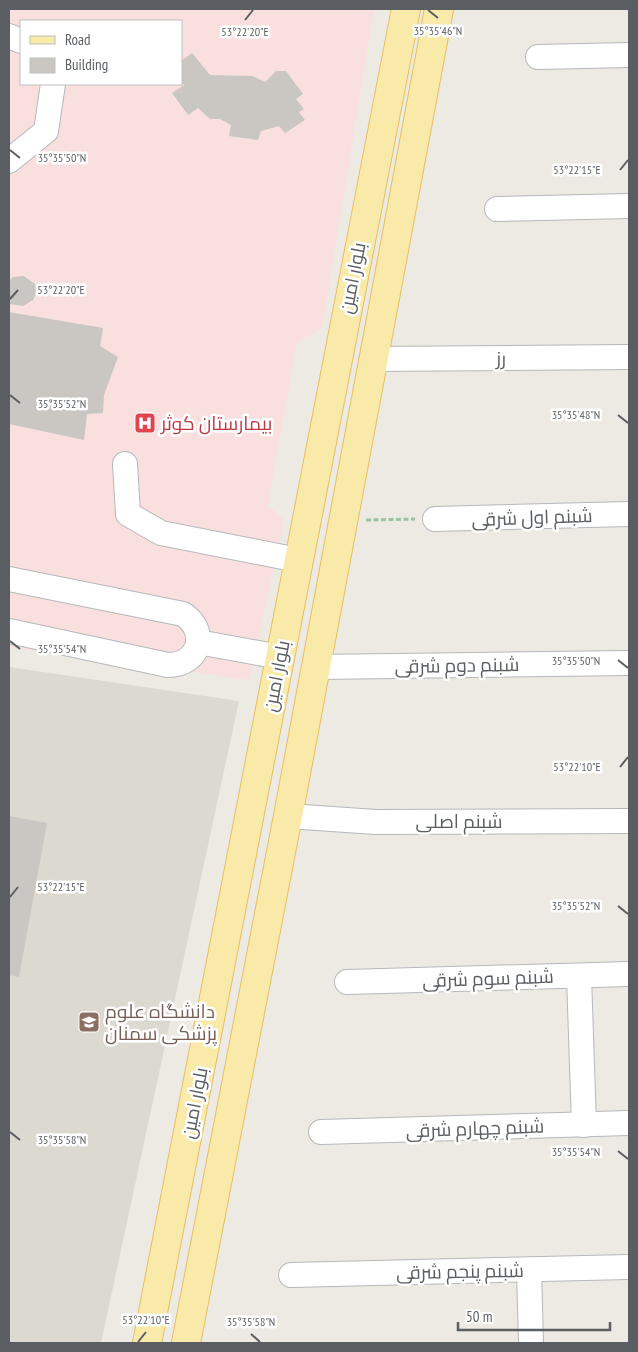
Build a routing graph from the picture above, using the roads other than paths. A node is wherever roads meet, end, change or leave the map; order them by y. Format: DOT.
graph roads {
  1 [pos="406,9"];
  2 [pos="439,9"];
  3 [pos="629,55"];
  4 [pos="538,57"];
  5 [pos="53,85"];
  6 [pos="9,161"];
  7 [pos="373,173"];
  8 [pos="407,180"];
  9 [pos="629,206"];
  10 [pos="496,209"];
  11 [pos="629,357"];
  12 [pos="373,359"];
  13 [pos="126,464"];
  14 [pos="629,514"];
  15 [pos="435,519"];
  16 [pos="298,560"];
  17 [pos="9,579"];
  18 [pos="9,631"];
  19 [pos="198,642"];
  20 [pos="280,657"];
  21 [pos="629,663"];
  22 [pos="316,667"];
  23 [pos="288,816"];
  24 [pos="629,820"];
  25 [pos="220,968"];
  26 [pos="629,974"];
  27 [pos="256,975"];
  28 [pos="579,976"];
  29 [pos="347,982"];
  30 [pos="629,1123"];
  31 [pos="584,1125"];
  32 [pos="321,1132"];
  33 [pos="629,1267"];
  34 [pos="528,1270"];
  35 [pos="291,1275"];
  36 [pos="147,1343"];
  37 [pos="186,1343"];
  38 [pos="531,1343"];
  1 -- 7 [label="main road, بلوار امین"];
  2 -- 8 [label="main road, بلوار امین"];
  3 -- 4 [label="street"];
  5 -- 6 [label="street"];
  7 -- 8 [label="main road"];
  7 -- 16 [label="main road, بلوار امین"];
  8 -- 12 [label="main road, بلوار امین"];
  9 -- 10 [label="street"];
  11 -- 12 [label="street, رز"];
  12 -- 22 [label="main road, بلوار امین"];
  13 -- 16 [label="street"];
  14 -- 15 [label="street, شبنم اول شرقی"];
  16 -- 20 [label="main road, بلوار امین"];
  17 -- 19 [label="street"];
  18 -- 19 [label="street"];
  19 -- 20 [label="street"];
  20 -- 25 [label="main road, بلوار امین"];
  21 -- 22 [label="street, شبنم دوم شرقی"];
  22 -- 23 [label="main road, بلوار امین"];
  23 -- 24 [label="street, شبنم اصلی"];
  23 -- 27 [label="main road, بلوار امین"];
  25 -- 27 [label="main road"];
  25 -- 36 [label="main road, بلوار امین"];
  26 -- 28 [label="street, شبنم سوم شرقی"];
  27 -- 37 [label="main road, بلوار امین"];
  28 -- 29 [label="street, شبنم سوم شرقی"];
  28 -- 31 [label="street"];
  30 -- 31 [label="street, شبنم چهارم شرقی"];
  31 -- 32 [label="street, شبنم چهارم شرقی"];
  33 -- 34 [label="street, شبنم پنجم شرقی"];
  34 -- 35 [label="street, شبنم پنجم شرقی"];
  34 -- 38 [label="street"];
}
